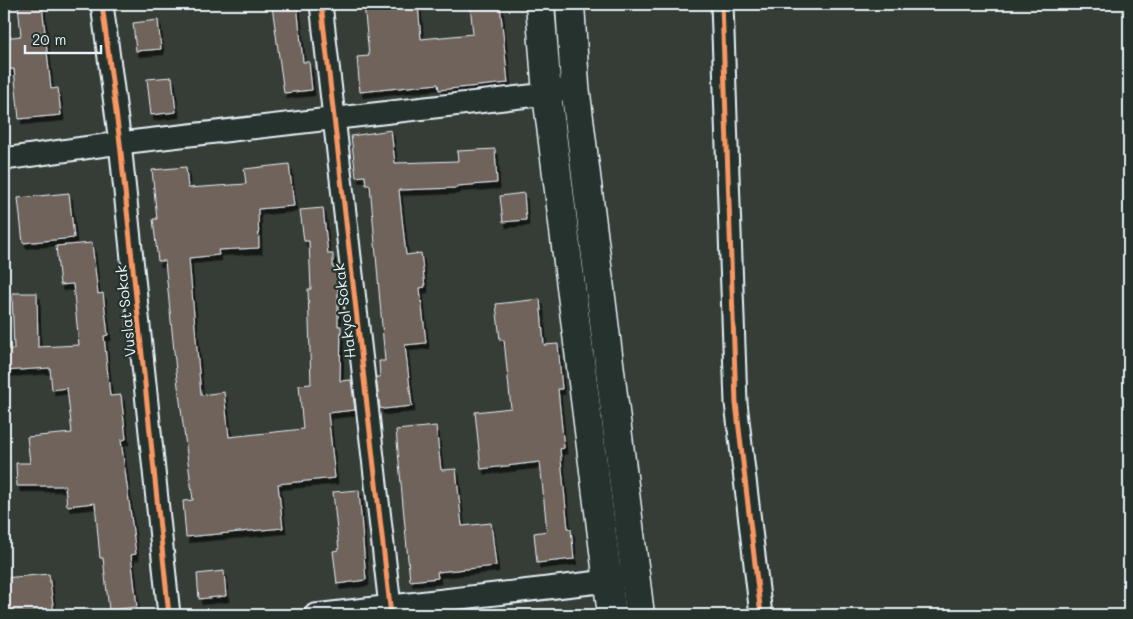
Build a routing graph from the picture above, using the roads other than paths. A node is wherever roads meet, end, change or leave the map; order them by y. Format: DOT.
graph roads {
  1 [pos="102,4"];
  2 [pos="321,4"];
  3 [pos="540,4"];
  4 [pos="570,4"];
  5 [pos="722,4"];
  6 [pos="575,86"];
  7 [pos="547,94"];
  8 [pos="335,118"];
  9 [pos="120,143"];
  10 [pos="4,159"];
  11 [pos="635,573"];
  12 [pos="608,581"];
  13 [pos="391,611"];
  14 [pos="169,615"];
  15 [pos="315,615"];
  16 [pos="612,615"];
  17 [pos="640,615"];
  18 [pos="761,615"];
  1 -- 9 [label="street, Vuslat Sokak"];
  2 -- 8 [label="street, Hakyol Sokak"];
  3 -- 7 [label="main road"];
  4 -- 6 [label="main road"];
  5 -- 18 [label="street"];
  6 -- 7 [label="street"];
  6 -- 11 [label="main road"];
  7 -- 8 [label="street"];
  7 -- 12 [label="main road"];
  8 -- 9 [label="street"];
  8 -- 13 [label="street, Hakyol Sokak"];
  9 -- 10 [label="street"];
  9 -- 14 [label="street, Vuslat Sokak"];
  11 -- 12 [label="street"];
  11 -- 17 [label="main road"];
  12 -- 13 [label="street"];
  12 -- 16 [label="main road"];
  13 -- 15 [label="street"];
}
